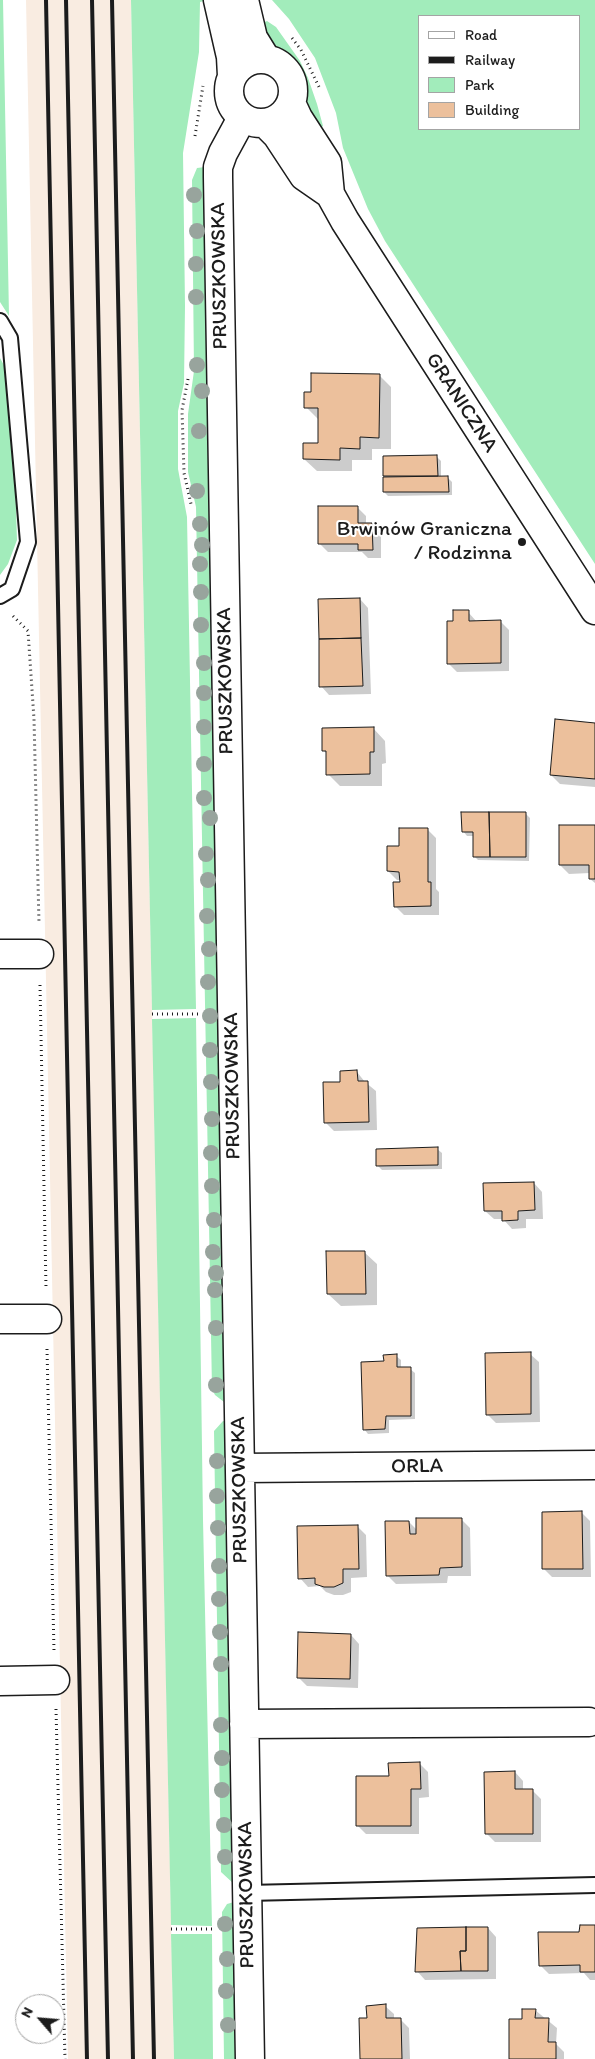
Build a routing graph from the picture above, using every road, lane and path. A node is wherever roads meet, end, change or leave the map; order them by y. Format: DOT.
graph roads {
  1 [pos="218,0"];
  2 [pos="244,0"];
  3 [pos="287,32"];
  4 [pos="266,59"];
  5 [pos="232,76"];
  6 [pos="322,95"];
  7 [pos="291,103"];
  8 [pos="253,120"];
  9 [pos="330,194"];
  10 [pos="0,320"];
  11 [pos="0,596"];
  12 [pos="595,610"];
  13 [pos="0,954"];
  14 [pos="40,954"];
  15 [pos="152,1014"];
  16 [pos="201,1014"];
  17 [pos="0,1319"];
  18 [pos="47,1319"];
  19 [pos="595,1465"];
  20 [pos="240,1468"];
  21 [pos="55,1680"];
  22 [pos="0,1681"];
  23 [pos="589,1722"];
  24 [pos="244,1724"];
  25 [pos="595,1885"];
  26 [pos="247,1893"];
  27 [pos="171,1929"];
  28 [pos="216,1929"];
  29 [pos="250,2059"];
  1 -- 5 [label="street"];
  2 -- 4 [label="street"];
  3 -- 6 [label="path"];
  4 -- 5 [label="street"];
  4 -- 7 [label="street"];
  5 -- 8 [label="street"];
  7 -- 8 [label="street"];
  7 -- 9 [label="street, GRANICZNA"];
  8 -- 9 [label="street, GRANICZNA"];
  8 -- 20 [label="street, PRUSZKOWSKA"];
  9 -- 12 [label="street, GRANICZNA"];
  10 -- 11 [label="lane"];
  13 -- 14 [label="street"];
  15 -- 16 [label="path"];
  17 -- 18 [label="street"];
  19 -- 20 [label="street, ORLA"];
  20 -- 24 [label="street, PRUSZKOWSKA"];
  21 -- 22 [label="street"];
  23 -- 24 [label="street"];
  24 -- 26 [label="street, PRUSZKOWSKA"];
  25 -- 26 [label="lane"];
  26 -- 29 [label="street, PRUSZKOWSKA"];
  27 -- 28 [label="path"];
}
